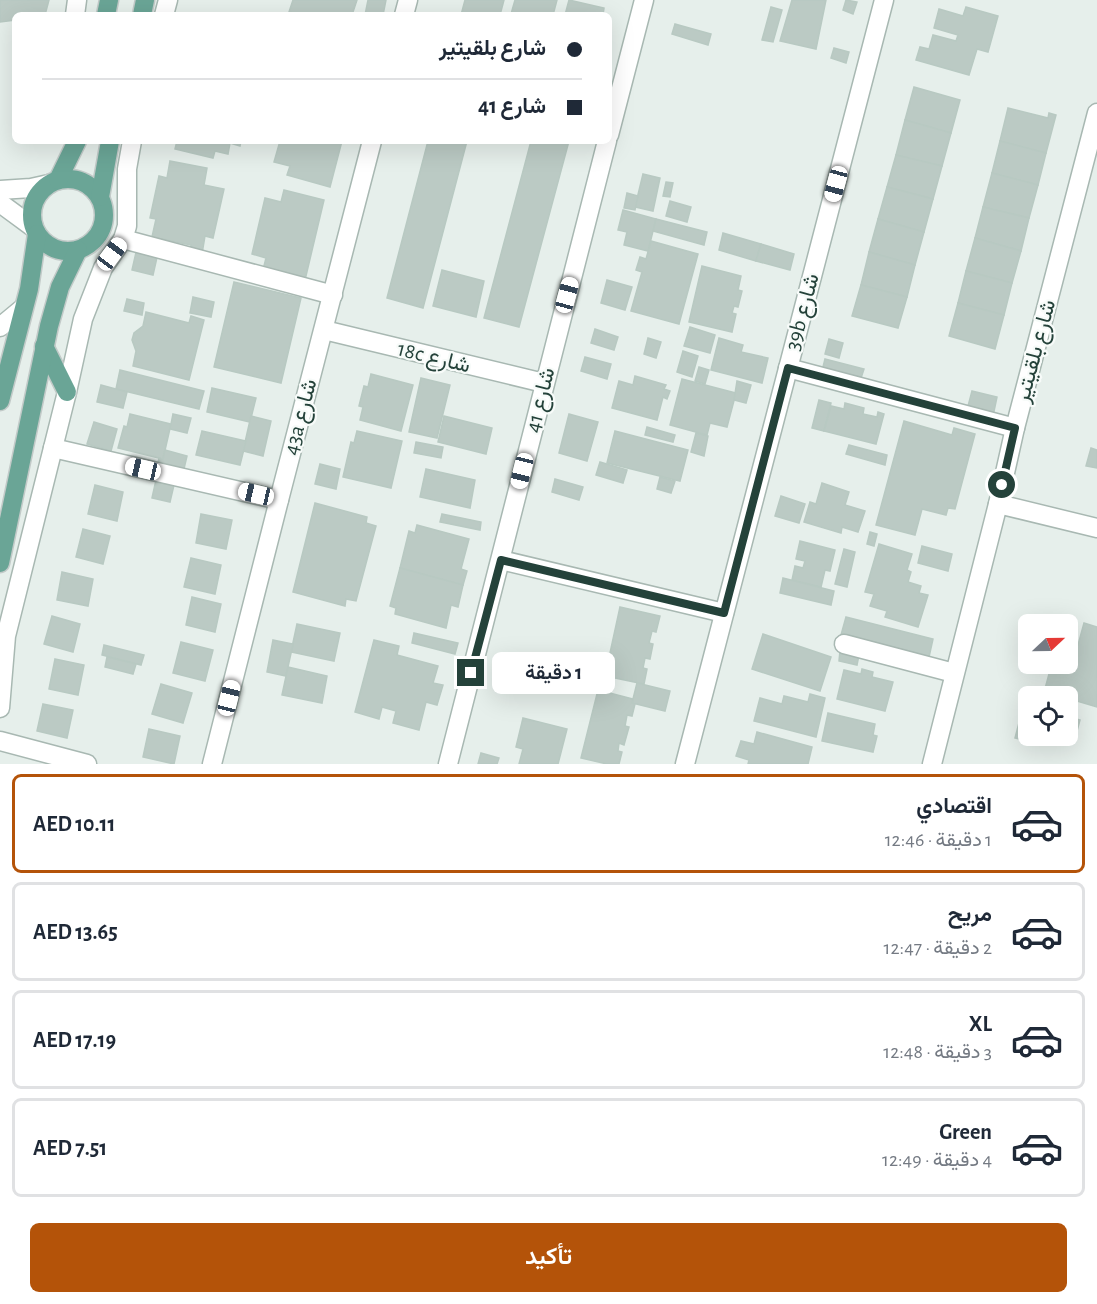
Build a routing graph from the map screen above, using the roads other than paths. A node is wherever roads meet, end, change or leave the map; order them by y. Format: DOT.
graph roads {
  1 [pos="644,0"];
  2 [pos="884,0"];
  3 [pos="1097,113"];
  4 [pos="612,123"];
  5 [pos="75,144"];
  6 [pos="109,144"];
  7 [pos="131,144"];
  8 [pos="371,144"];
  9 [pos="607,144"];
  10 [pos="54,182"];
  11 [pos="0,190"];
  12 [pos="100,197"];
  13 [pos="0,203"];
  14 [pos="36,231"];
  15 [pos="123,239"];
  16 [pos="78,250"];
  17 [pos="333,295"];
  18 [pos="23,308"];
  19 [pos="0,327"];
  20 [pos="324,330"];
  21 [pos="44,346"];
  22 [pos="788,368"];
  23 [pos="544,383"];
  24 [pos="67,392"];
  25 [pos="0,401"];
  26 [pos="1015,428"];
  27 [pos="53,448"];
  28 [pos="279,500"];
  29 [pos="998,504"];
  30 [pos="1097,528"];
  31 [pos="501,560"];
  32 [pos="0,563"];
  33 [pos="724,613"];
  34 [pos="844,644"];
  35 [pos="954,673"];
  36 [pos="0,708"];
  37 [pos="0,741"];
  38 [pos="87,764"];
  39 [pos="212,764"];
  40 [pos="448,764"];
  41 [pos="685,764"];
  42 [pos="932,764"];
  1 -- 4 [label="street"];
  2 -- 22 [label="street, 39b شارع"];
  3 -- 26 [label="street, شارع بلقيتير"];
  5 -- 10 [label="main road"];
  6 -- 12 [label="main road"];
  7 -- 15 [label="street"];
  8 -- 17 [label="street, 43a شارع"];
  9 -- 23 [label="street, شارع 41"];
  10 -- 11 [label="street"];
  10 -- 12 [label="main road"];
  10 -- 14 [label="main road"];
  12 -- 16 [label="main road"];
  13 -- 14 [label="street"];
  14 -- 16 [label="main road"];
  14 -- 18 [label="main road"];
  15 -- 17 [label="street"];
  15 -- 24 [label="street"];
  16 -- 21 [label="main road"];
  17 -- 20 [label="street, 43a شارع"];
  18 -- 19 [label="street"];
  18 -- 25 [label="main road"];
  20 -- 23 [label="street, 18c شارع"];
  20 -- 28 [label="street, 43a شارع"];
  21 -- 24 [label="main road"];
  21 -- 32 [label="main road"];
  22 -- 26 [label="street"];
  22 -- 33 [label="street, 39b شارع"];
  23 -- 31 [label="street, شارع 41"];
  24 -- 27 [label="street"];
  26 -- 29 [label="street, شارع بلقيتير"];
  27 -- 28 [label="street"];
  27 -- 36 [label="street"];
  28 -- 39 [label="street, 43a شارع"];
  29 -- 30 [label="street"];
  29 -- 35 [label="street, شارع بلقيتير"];
  31 -- 33 [label="street"];
  31 -- 40 [label="street, شارع 41"];
  33 -- 41 [label="street, 39b شارع"];
  34 -- 35 [label="street"];
  35 -- 42 [label="street, شارع بلقيتير"];
  37 -- 38 [label="street"];
}
